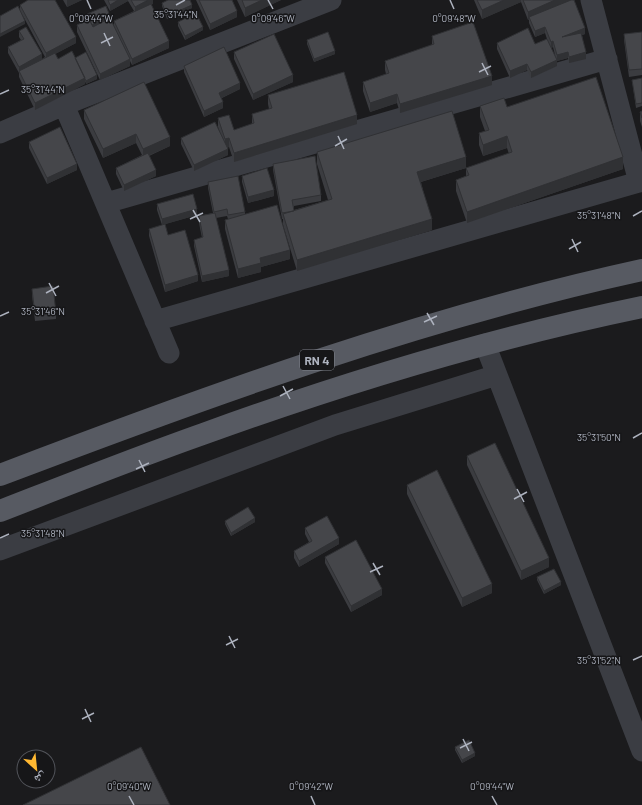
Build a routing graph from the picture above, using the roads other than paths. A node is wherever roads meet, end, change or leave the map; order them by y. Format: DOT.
graph roads {
  1 [pos="330,0"];
  2 [pos="591,0"];
  3 [pos="607,59"];
  4 [pos="64,105"];
  5 [pos="0,133"];
  6 [pos="641,181"];
  7 [pos="106,202"];
  8 [pos="642,270"];
  9 [pos="642,307"];
  10 [pos="155,321"];
  11 [pos="485,344"];
  12 [pos="169,353"];
  13 [pos="497,375"];
  14 [pos="0,475"];
  15 [pos="0,511"];
  16 [pos="0,550"];
  17 [pos="642,751"];
  1 -- 4 [label="street"];
  2 -- 3 [label="street"];
  3 -- 6 [label="street"];
  3 -- 7 [label="street"];
  4 -- 5 [label="street"];
  4 -- 7 [label="street"];
  6 -- 10 [label="street"];
  7 -- 10 [label="street"];
  8 -- 14 [label="main road, RN 4"];
  9 -- 11 [label="main road, RN 4"];
  10 -- 12 [label="street"];
  11 -- 13 [label="street"];
  11 -- 15 [label="main road, RN 4"];
  13 -- 16 [label="street"];
  13 -- 17 [label="street"];
}
